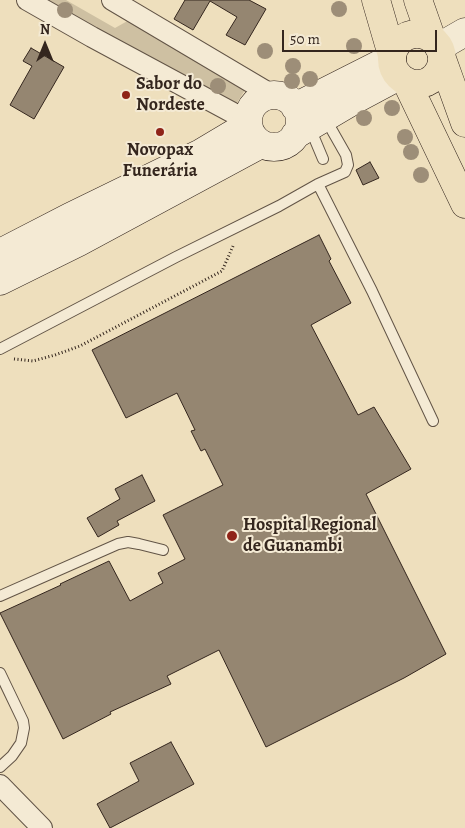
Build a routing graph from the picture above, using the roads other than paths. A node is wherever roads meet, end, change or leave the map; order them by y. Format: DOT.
graph roads {
  1 [pos="27,0"];
  2 [pos="112,0"];
  3 [pos="376,0"];
  4 [pos="418,0"];
  5 [pos="465,32"];
  6 [pos="437,48"];
  7 [pos="397,68"];
  8 [pos="300,117"];
  9 [pos="465,123"];
  10 [pos="252,130"];
  11 [pos="324,159"];
  12 [pos="318,184"];
  13 [pos="465,204"];
  14 [pos="0,253"];
  15 [pos="0,281"];
  16 [pos="3,353"];
  17 [pos="433,422"];
  18 [pos="163,550"];
  19 [pos="0,596"];
  20 [pos="0,673"];
  21 [pos="0,767"];
  22 [pos="0,785"];
  23 [pos="42,828"];
  1 -- 10 [label="street"];
  2 -- 8 [label="street"];
  3 -- 7 [label="main road"];
  4 -- 6 [label="main road"];
  5 -- 6 [label="main road"];
  6 -- 7 [label="main road"];
  6 -- 7 [label="main road"];
  6 -- 9 [label="main road"];
  7 -- 8 [label="main road"];
  7 -- 13 [label="main road"];
  8 -- 10 [label="main road"];
  8 -- 10 [label="main road"];
  8 -- 11 [label="lane"];
  8 -- 12 [label="lane"];
  10 -- 14 [label="main road"];
  10 -- 15 [label="main road"];
  12 -- 16 [label="lane"];
  12 -- 17 [label="lane"];
  18 -- 19 [label="lane"];
  20 -- 21 [label="lane"];
  22 -- 23 [label="street"];
}
